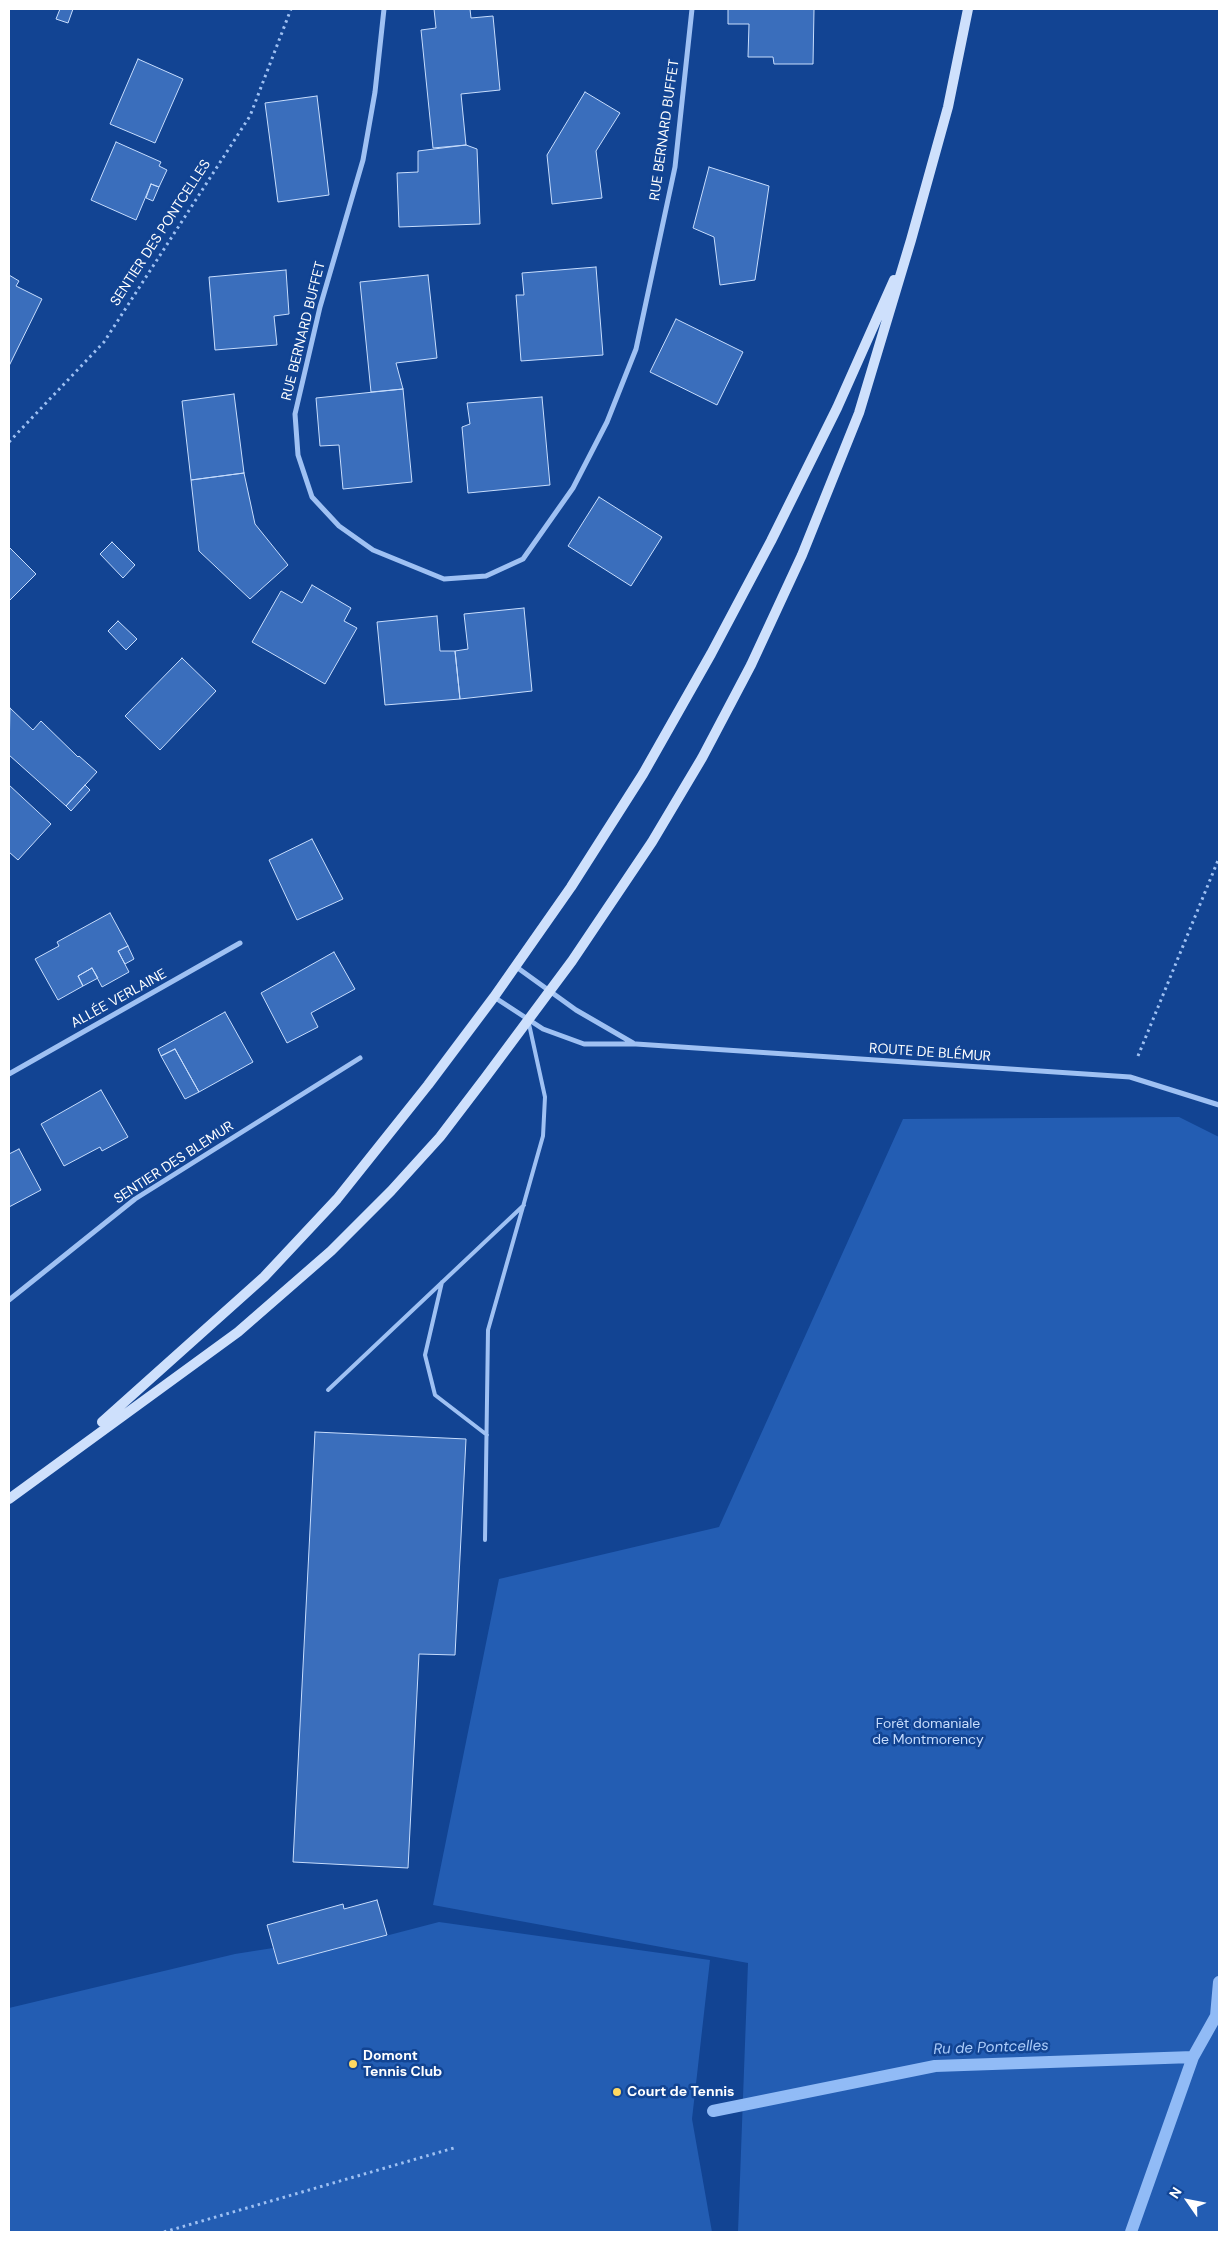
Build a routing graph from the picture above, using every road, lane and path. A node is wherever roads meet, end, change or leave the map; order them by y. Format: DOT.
graph roads {
  1 [pos="291,9"];
  2 [pos="384,9"];
  3 [pos="692,9"];
  4 [pos="968,9"];
  5 [pos="911,240"];
  6 [pos="9,442"];
  7 [pos="1219,858"];
  8 [pos="240,944"];
  9 [pos="515,966"];
  10 [pos="550,990"];
  11 [pos="494,997"];
  12 [pos="528,1020"];
  13 [pos="636,1044"];
  14 [pos="360,1058"];
  15 [pos="9,1074"];
  16 [pos="1130,1077"];
  17 [pos="1219,1105"];
  18 [pos="526,1203"];
  19 [pos="442,1282"];
  20 [pos="9,1300"];
  21 [pos="328,1390"];
  22 [pos="487,1434"];
  23 [pos="64,1457"];
  24 [pos="9,1499"];
  25 [pos="485,1540"];
  26 [pos="454,2148"];
  27 [pos="164,2232"];
  1 -- 6 [label="path, SENTIER DES PONTCELLES"];
  2 -- 3 [label="street, RUE BERNARD BUFFET"];
  4 -- 5 [label="main road"];
  5 -- 9 [label="main road"];
  5 -- 10 [label="main road"];
  7 -- 16 [label="path"];
  8 -- 15 [label="street, ALLÉE VERLAINE"];
  9 -- 10 [label="street, ROUTE DE BLÉMUR"];
  9 -- 11 [label="main road"];
  10 -- 12 [label="main road"];
  10 -- 13 [label="street, ROUTE DE BLÉMUR"];
  11 -- 12 [label="street, ROUTE DE BLÉMUR"];
  11 -- 23 [label="main road"];
  12 -- 13 [label="street, ROUTE DE BLÉMUR"];
  12 -- 18 [label="lane"];
  12 -- 23 [label="main road"];
  13 -- 16 [label="street, ROUTE DE BLÉMUR"];
  14 -- 20 [label="street, SENTIER DES BLEMUR"];
  16 -- 17 [label="street, ROUTE DE BLÉMUR"];
  18 -- 19 [label="lane"];
  18 -- 22 [label="lane"];
  19 -- 21 [label="lane"];
  19 -- 22 [label="lane"];
  22 -- 25 [label="lane"];
  23 -- 24 [label="main road"];
  26 -- 27 [label="path"];
}
